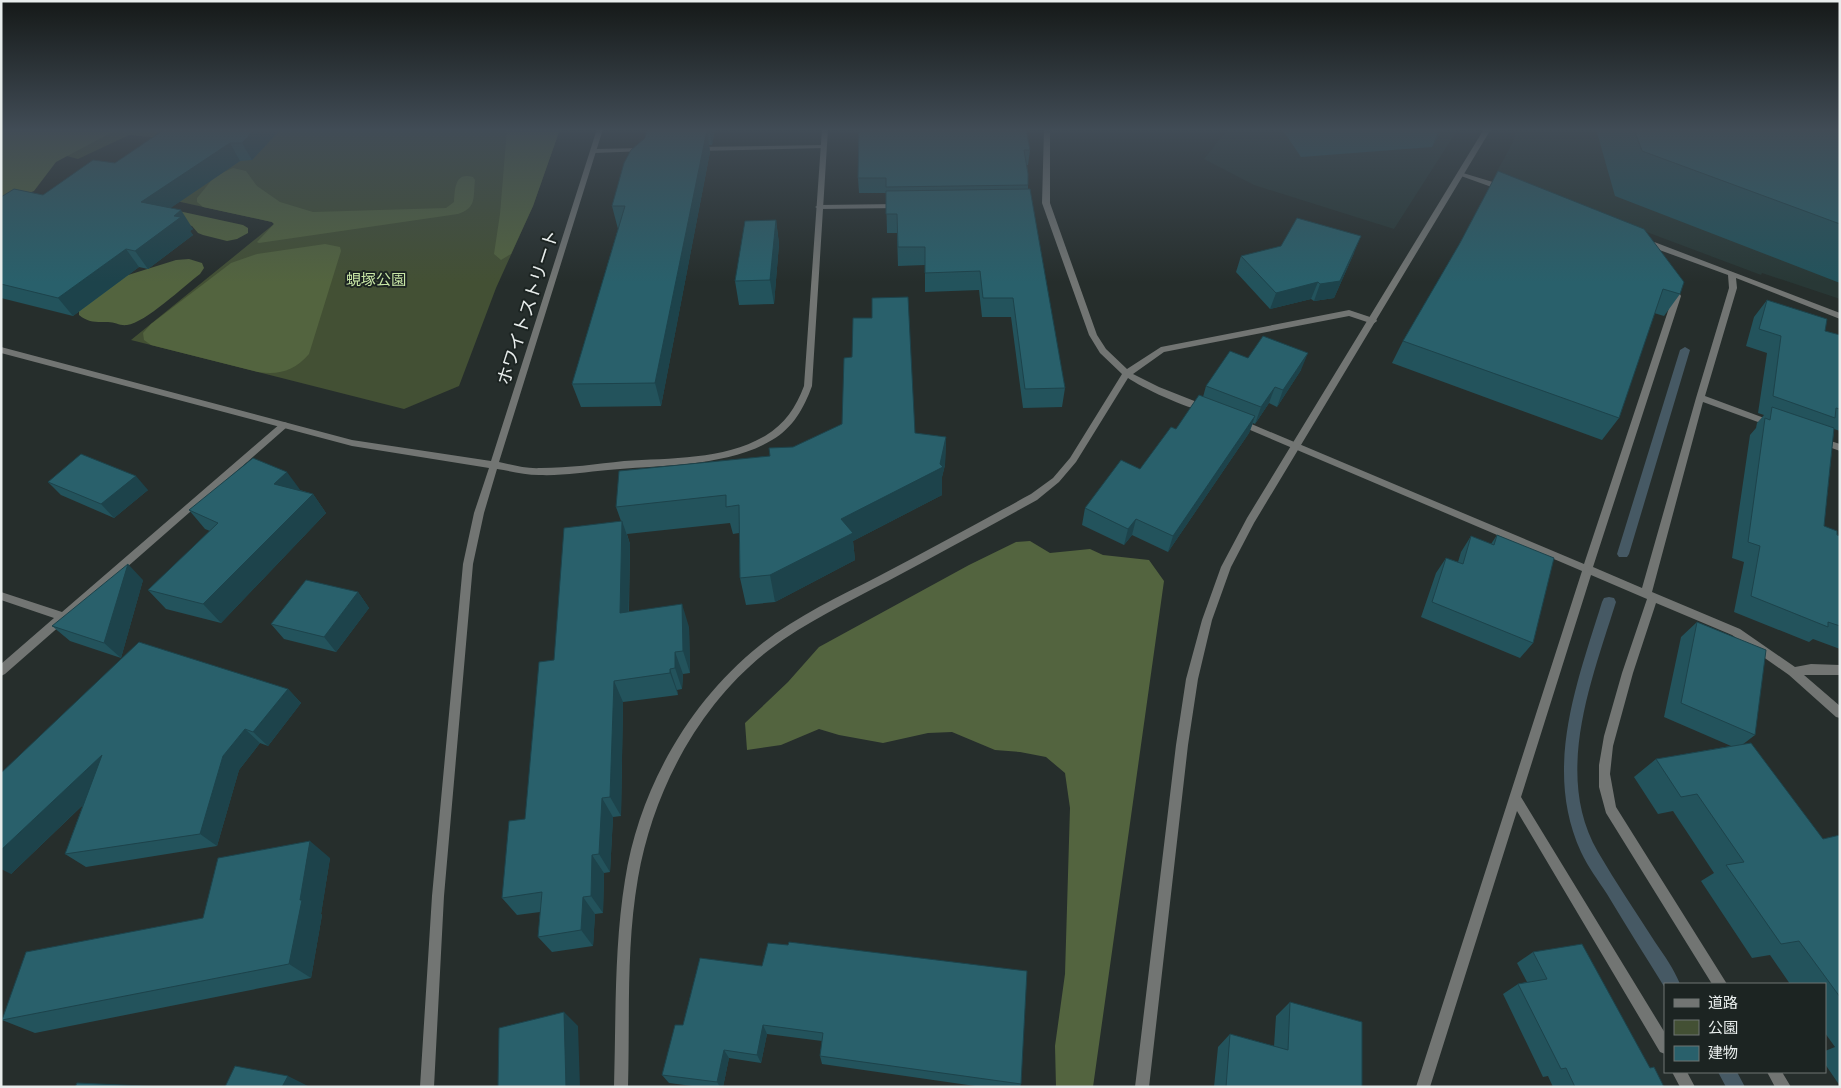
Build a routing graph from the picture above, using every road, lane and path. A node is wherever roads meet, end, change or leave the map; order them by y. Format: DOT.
graph roads {
  1 [pos="585,180"];
  2 [pos="821,180"];
  3 [pos="1046,180"];
  4 [pos="1460,180"];
  5 [pos="1477,180"];
  6 [pos="1517,193"];
  7 [pos="1046,203"];
  8 [pos="1036,204"];
  9 [pos="909,206"];
  10 [pos="819,207"];
  11 [pos="1654,257"];
  12 [pos="1732,274"];
  13 [pos="1668,281"];
  14 [pos="1840,316"];
  15 [pos="1373,321"];
  16 [pos="1,350"];
  17 [pos="1126,374"];
  18 [pos="1700,398"];
  19 [pos="1214,412"];
  20 [pos="1232,420"];
  21 [pos="284,425"];
  22 [pos="1784,428"];
  23 [pos="1812,438"];
  24 [pos="1296,445"];
  25 [pos="1840,448"];
  26 [pos="494,465"];
  27 [pos="1588,568"];
  28 [pos="1650,594"];
  29 [pos="1,596"];
  30 [pos="64,617"];
  31 [pos="1840,670"];
  32 [pos="1,671"];
  33 [pos="1793,672"];
  34 [pos="1840,713"];
  35 [pos="1515,797"];
  36 [pos="1719,983"];
  37 [pos="1664,1045"];
  38 [pos="1681,1073"];
  39 [pos="1775,1073"];
  40 [pos="427,1087"];
  41 [pos="621,1087"];
  42 [pos="1142,1087"];
  43 [pos="1423,1087"];
  44 [pos="1688,1087"];
  45 [pos="1784,1087"];
  1 -- 26 [label="street, ホワイトストリート"];
  2 -- 10 [label="street"];
  3 -- 7 [label="street"];
  4 -- 15 [label="street"];
  5 -- 6 [label="street"];
  7 -- 8 [label="street"];
  7 -- 17 [label="street"];
  9 -- 10 [label="street"];
  10 -- 26 [label="street"];
  11 -- 12 [label="street"];
  12 -- 14 [label="street"];
  12 -- 18 [label="street"];
  13 -- 27 [label="street"];
  15 -- 17 [label="street"];
  15 -- 24 [label="street"];
  16 -- 21 [label="street"];
  17 -- 19 [label="street"];
  17 -- 41 [label="street"];
  18 -- 22 [label="street"];
  18 -- 28 [label="street"];
  20 -- 24 [label="street"];
  21 -- 26 [label="street"];
  21 -- 30 [label="street"];
  23 -- 25 [label="street"];
  24 -- 27 [label="street"];
  24 -- 42 [label="street"];
  26 -- 40 [label="street, ホワイトストリート"];
  27 -- 28 [label="street"];
  27 -- 35 [label="street"];
  28 -- 33 [label="street"];
  28 -- 36 [label="street"];
  29 -- 30 [label="street"];
  30 -- 32 [label="street"];
  31 -- 33 [label="street"];
  33 -- 34 [label="street"];
  35 -- 37 [label="street"];
  35 -- 43 [label="street"];
  38 -- 44 [label="street"];
  39 -- 45 [label="street"];
}
